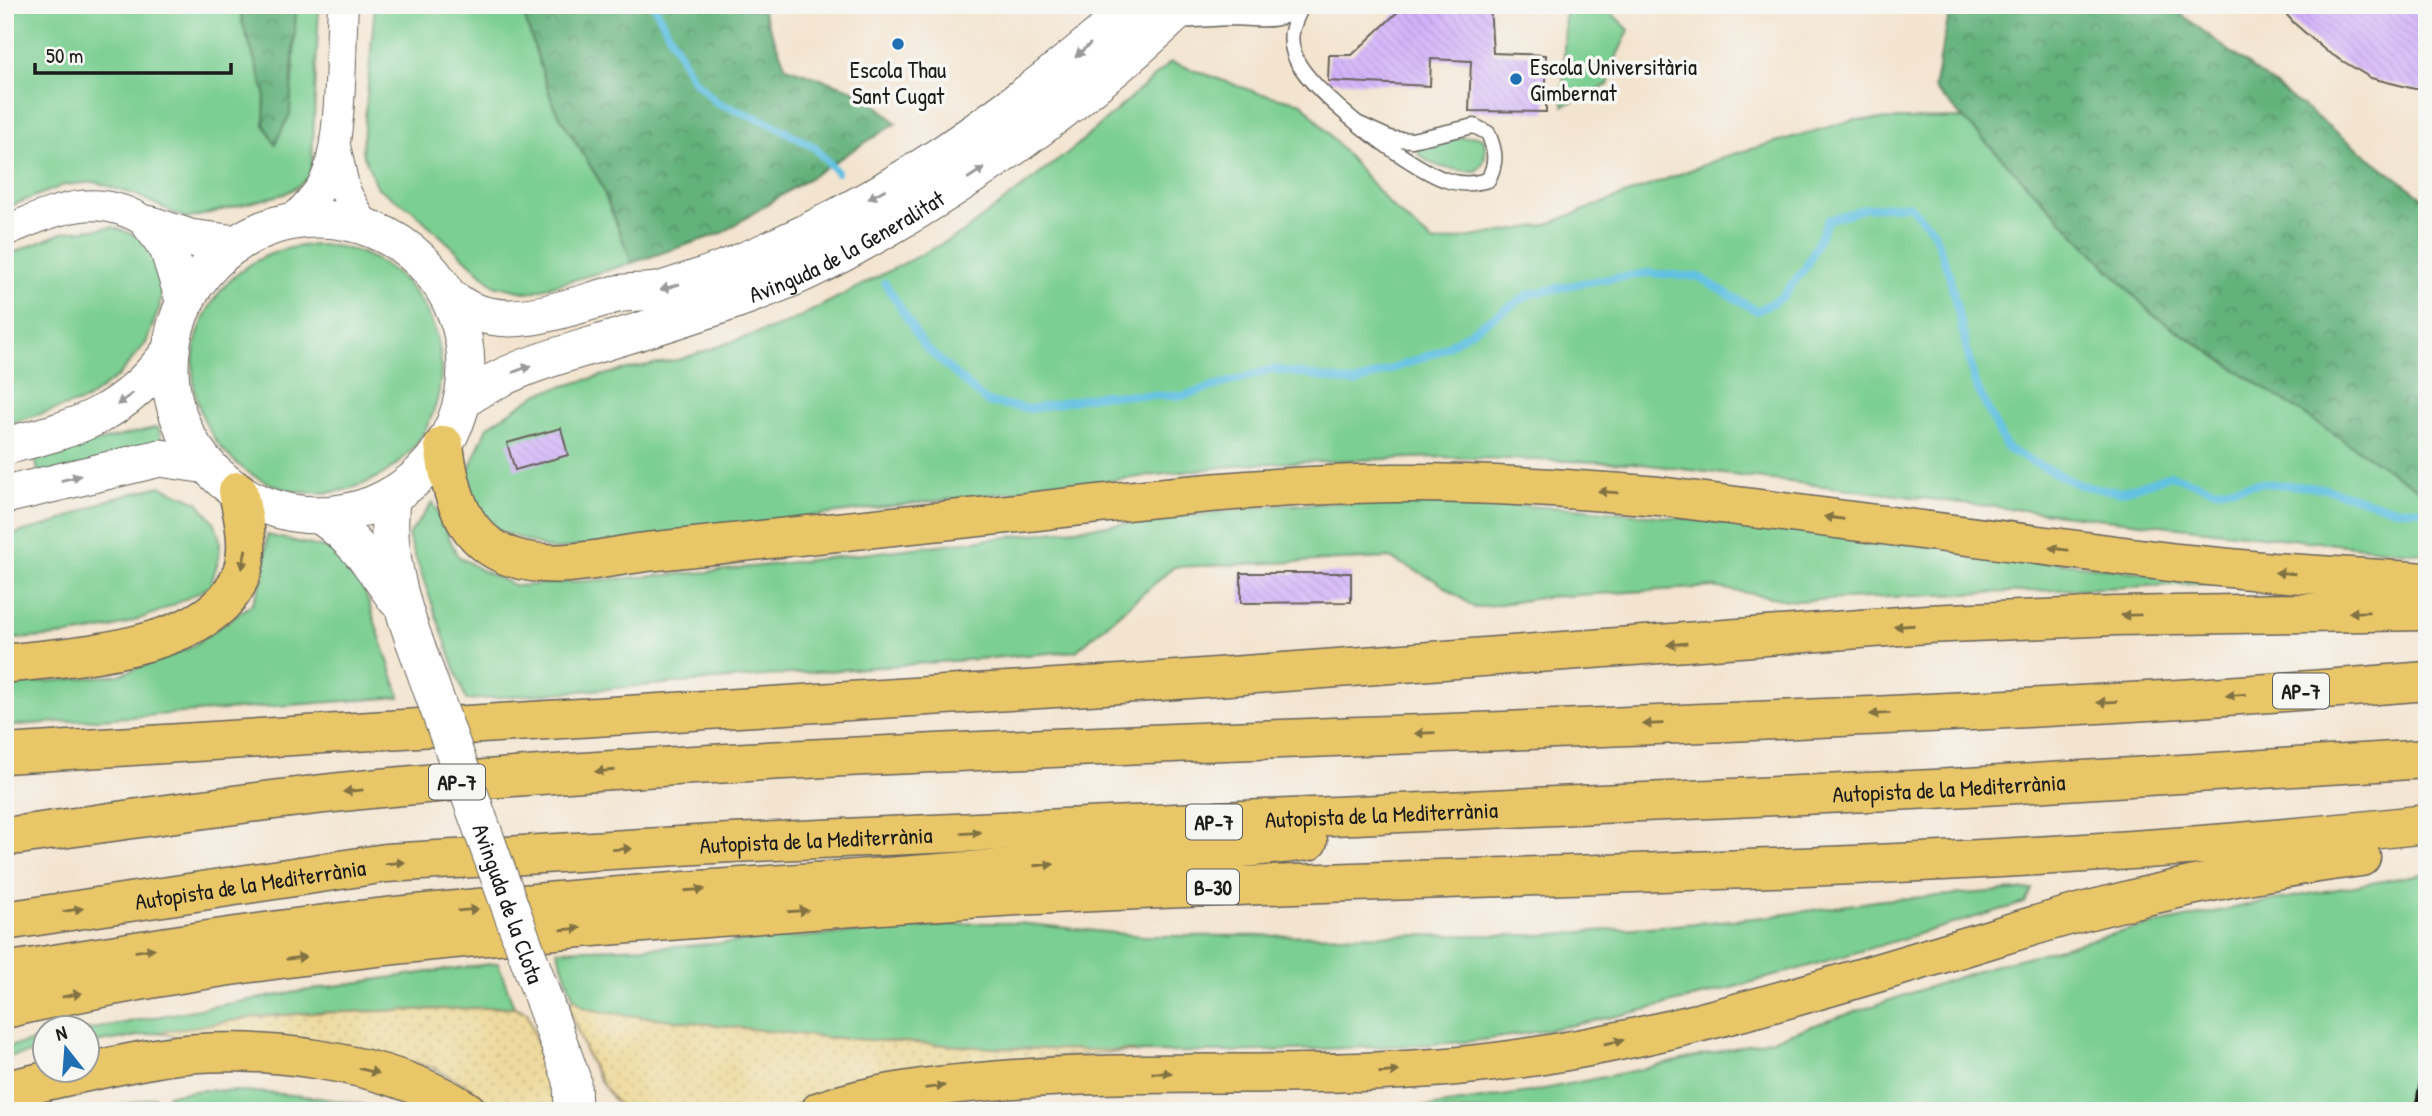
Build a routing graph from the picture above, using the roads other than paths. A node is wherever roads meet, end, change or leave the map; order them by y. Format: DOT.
graph roads {
  1 [pos="342,5"];
  2 [pos="1135,5"];
  3 [pos="1303,7"];
  4 [pos="1176,14"];
  5 [pos="1357,123"];
  6 [pos="335,143"];
  7 [pos="291,222"];
  8 [pos="151,225"];
  9 [pos="365,227"];
  10 [pos="5,231"];
  11 [pos="236,244"];
  12 [pos="449,297"];
  13 [pos="185,303"];
  14 [pos="171,349"];
  15 [pos="463,401"];
  16 [pos="444,445"];
  17 [pos="5,446"];
  18 [pos="207,465"];
  19 [pos="238,491"];
  20 [pos="5,495"];
  21 [pos="392,495"];
  22 [pos="320,515"];
  23 [pos="2427,582"];
  24 [pos="2427,611"];
  25 [pos="409,625"];
  26 [pos="87,654"];
  27 [pos="5,655"];
  28 [pos="5,664"];
  29 [pos="2427,681"];
  30 [pos="5,754"];
  31 [pos="2427,759"];
  32 [pos="1664,802"];
  33 [pos="242,803"];
  34 [pos="5,815"];
  35 [pos="2427,824"];
  36 [pos="5,837"];
  37 [pos="2427,848"];
  38 [pos="5,921"];
  39 [pos="5,972"];
  40 [pos="5,1009"];
  41 [pos="303,1059"];
  42 [pos="5,1090"];
  43 [pos="573,1096"];
  44 [pos="5,1108"];
  45 [pos="467,1111"];
  46 [pos="596,1111"];
  47 [pos="820,1111"];
  1 -- 6 [label="street"];
  2 -- 12 [label="street, Avinguda de la Generalitat, one-way"];
  3 -- 4 [label="lane"];
  3 -- 5 [label="lane"];
  15 -- 4 [label="street, Avinguda de la Generalitat, one-way"];
  5 -- 5 [label="lane"];
  6 -- 7 [label="street"];
  6 -- 9 [label="street"];
  7 -- 9 [label="street"];
  7 -- 11 [label="street"];
  8 -- 10 [label="street"];
  8 -- 11 [label="street"];
  8 -- 13 [label="street"];
  9 -- 12 [label="street"];
  11 -- 13 [label="street"];
  12 -- 15 [label="street"];
  13 -- 14 [label="street"];
  14 -- 17 [label="street, one-way"];
  14 -- 18 [label="street"];
  15 -- 16 [label="street"];
  16 -- 21 [label="street"];
  23 -- 16 [label="highway, one-way"];
  18 -- 19 [label="street"];
  20 -- 18 [label="street, one-way"];
  19 -- 22 [label="street"];
  19 -- 26 [label="highway, one-way"];
  21 -- 22 [label="street"];
  21 -- 25 [label="street, Avinguda de la Clota"];
  22 -- 25 [label="street, Avinguda de la Clota"];
  24 -- 30 [label="highway, one-way"];
  25 -- 43 [label="street, Avinguda de la Clota, bridge"];
  26 -- 27 [label="highway"];
  26 -- 28 [label="highway"];
  29 -- 33 [label="highway, AP-7, one-way"];
  31 -- 32 [label="highway, Autopista de la Mediterrània / AP-7"];
  38 -- 32 [label="highway, Autopista de la Mediterrània / AP-7, one-way"];
  39 -- 32 [label="highway, one-way"];
  33 -- 34 [label="highway"];
  33 -- 36 [label="highway, AP-7"];
  40 -- 35 [label="highway, B-30, one-way"];
  47 -- 37 [label="highway, one-way"];
  41 -- 42 [label="highway"];
  41 -- 44 [label="highway"];
  41 -- 45 [label="highway, one-way"];
  43 -- 46 [label="street, Avinguda de la Clota"];
}
